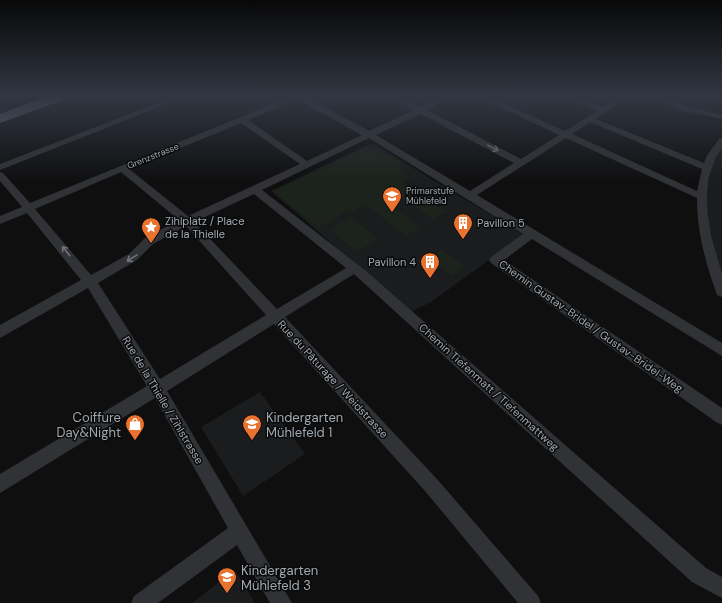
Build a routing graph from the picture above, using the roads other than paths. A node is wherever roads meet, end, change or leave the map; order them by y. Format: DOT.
graph roads {
  1 [pos="112,124"];
  2 [pos="233,124"];
  3 [pos="249,124"];
  4 [pos="348,124"];
  5 [pos="393,124"];
  6 [pos="448,124"];
  7 [pos="541,124"];
  8 [pos="581,124"];
  9 [pos="601,124"];
  10 [pos="564,135"];
  11 [pos="369,136"];
  12 [pos="722,141"];
  13 [pos="520,162"];
  14 [pos="306,164"];
  15 [pos="0,168"];
  16 [pos="122,168"];
  17 [pos="706,168"];
  18 [pos="0,175"];
  19 [pos="254,189"];
  20 [pos="468,196"];
  21 [pos="703,197"];
  22 [pos="28,207"];
  23 [pos="0,220"];
  24 [pos="187,221"];
  25 [pos="531,234"];
  26 [pos="355,268"];
  27 [pos="90,281"];
  28 [pos="722,292"];
  29 [pos="275,316"];
  30 [pos="0,332"];
  31 [pos="722,350"];
  32 [pos="157,388"];
  33 [pos="722,417"];
  34 [pos="0,484"];
  35 [pos="240,531"];
  36 [pos="722,588"];
  37 [pos="141,603"];
  38 [pos="282,603"];
  39 [pos="531,603"];
  1 -- 15 [label="street"];
  2 -- 16 [label="street, Grenzstrasse"];
  3 -- 14 [label="street"];
  4 -- 11 [label="street"];
  5 -- 11 [label="street"];
  6 -- 13 [label="street, one-way"];
  7 -- 10 [label="street"];
  8 -- 10 [label="street"];
  9 -- 17 [label="street"];
  10 -- 13 [label="street"];
  10 -- 21 [label="street"];
  11 -- 14 [label="street"];
  11 -- 20 [label="street"];
  12 -- 17 [label="street"];
  13 -- 20 [label="street"];
  14 -- 19 [label="street"];
  16 -- 22 [label="street, Grenzstrasse"];
  16 -- 24 [label="street, Rue du Pâturage / Weidstrasse"];
  17 -- 21 [label="street"];
  18 -- 22 [label="street, Rue de la Thielle / Zihlstrasse"];
  19 -- 24 [label="street"];
  19 -- 26 [label="street, Chemin Tiefenmatt / Tiefenmattweg"];
  20 -- 25 [label="street"];
  21 -- 28 [label="street"];
  22 -- 23 [label="street, Grenzstrasse"];
  27 -- 22 [label="street, Rue de la Thielle / Zihlstrasse, one-way"];
  24 -- 27 [label="street, one-way"];
  24 -- 29 [label="street, Rue du Pâturage / Weidstrasse"];
  25 -- 31 [label="street"];
  25 -- 33 [label="street, Chemin Gustav-Bridel / Gustav-Bridel-Weg"];
  26 -- 29 [label="street"];
  26 -- 36 [label="street, Chemin Tiefenmatt / Tiefenmattweg"];
  27 -- 30 [label="street"];
  27 -- 32 [label="street, Rue de la Thielle / Zihlstrasse"];
  29 -- 32 [label="street"];
  29 -- 39 [label="street, Rue du Pâturage / Weidstrasse"];
  32 -- 34 [label="street"];
  32 -- 35 [label="street, Rue de la Thielle / Zihlstrasse"];
  35 -- 37 [label="street"];
  35 -- 38 [label="street, Rue de la Thielle / Zihlstrasse"];
}
